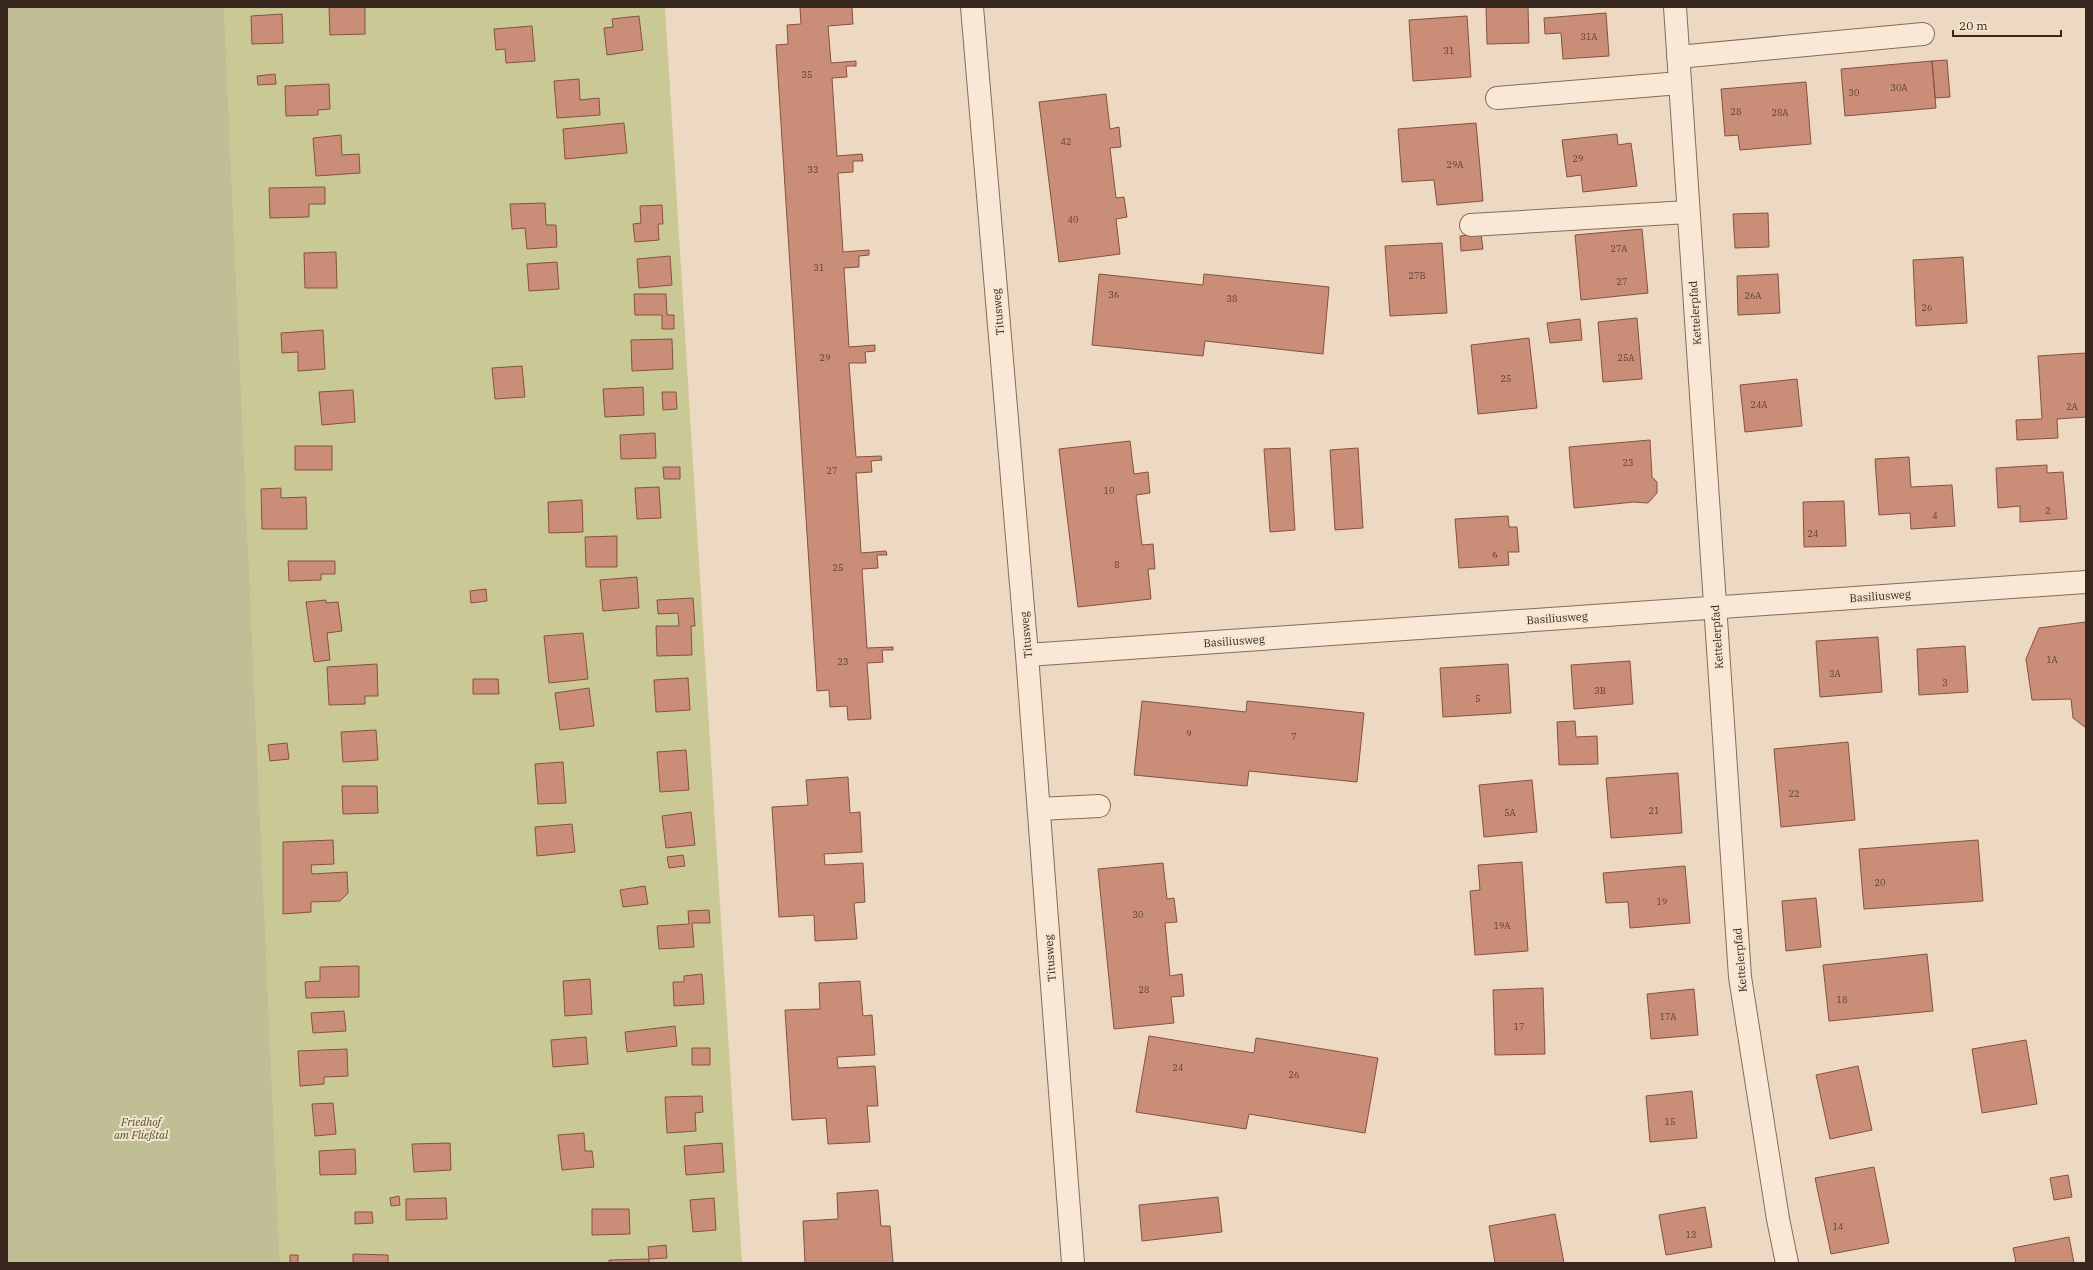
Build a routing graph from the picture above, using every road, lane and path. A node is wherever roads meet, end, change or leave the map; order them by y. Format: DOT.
graph roads {
  1 [pos="972,7"];
  2 [pos="1675,7"];
  3 [pos="1923,34"];
  4 [pos="1678,57"];
  5 [pos="1680,83"];
  6 [pos="1497,98"];
  7 [pos="1688,212"];
  8 [pos="1471,225"];
  9 [pos="2086,582"];
  10 [pos="1715,607"];
  11 [pos="1028,655"];
  12 [pos="1099,806"];
  13 [pos="1039,809"];
  14 [pos="1073,1263"];
  15 [pos="1787,1263"];
  1 -- 11 [label="street, Titusweg"];
  2 -- 4 [label="street, Kettelerpfad"];
  3 -- 4 [label="street"];
  4 -- 5 [label="street, Kettelerpfad"];
  5 -- 6 [label="street"];
  5 -- 7 [label="street, Kettelerpfad"];
  7 -- 8 [label="street"];
  7 -- 10 [label="street, Kettelerpfad"];
  9 -- 10 [label="street, Basiliusweg"];
  10 -- 11 [label="street, Basiliusweg"];
  10 -- 15 [label="street, Kettelerpfad"];
  11 -- 13 [label="street, Titusweg"];
  12 -- 13 [label="street"];
  13 -- 14 [label="street, Titusweg"];
}
